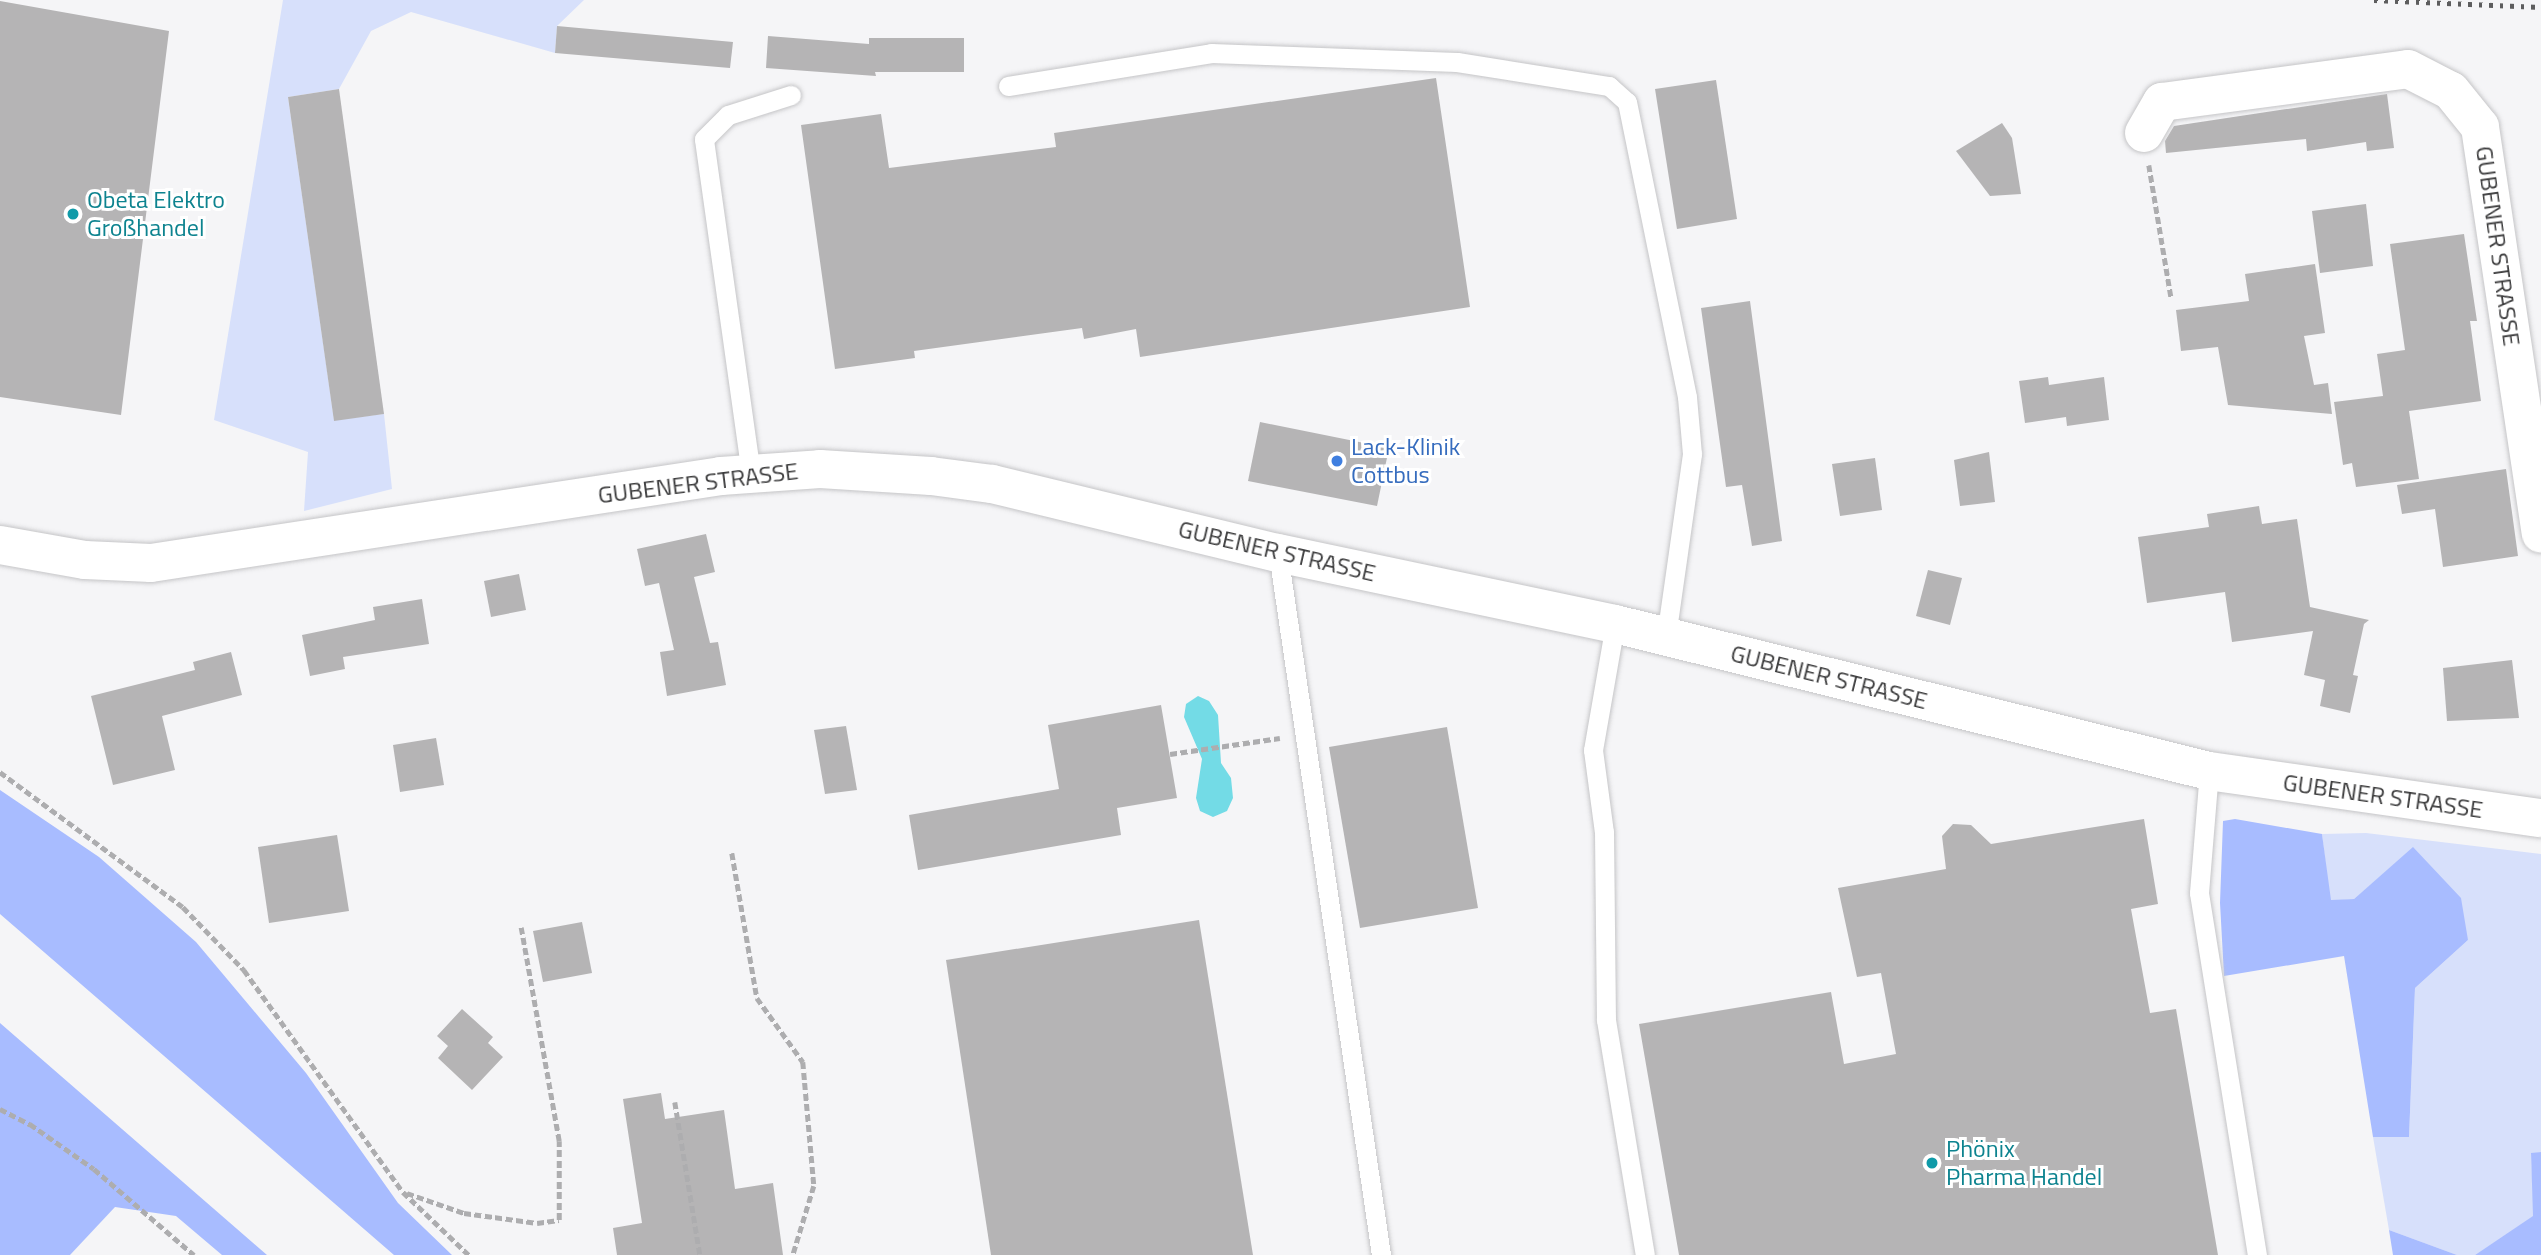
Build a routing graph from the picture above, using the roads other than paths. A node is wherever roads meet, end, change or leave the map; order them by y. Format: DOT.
graph roads {
  1 [pos="1008,86"];
  2 [pos="791,95"];
  3 [pos="2144,134"];
  4 [pos="751,474"];
  5 [pos="2541,533"];
  6 [pos="0,545"];
  7 [pos="1278,553"];
  8 [pos="1615,624"];
  9 [pos="1666,637"];
  10 [pos="2210,771"];
  11 [pos="2541,818"];
  12 [pos="1381,1255"];
  13 [pos="1645,1255"];
  14 [pos="2257,1255"];
  1 -- 9 [label="lane"];
  2 -- 4 [label="lane"];
  3 -- 5 [label="street, GUBENER STRASSE"];
  4 -- 6 [label="street, GUBENER STRASSE"];
  4 -- 7 [label="street, GUBENER STRASSE"];
  7 -- 8 [label="street, GUBENER STRASSE"];
  7 -- 12 [label="lane"];
  8 -- 9 [label="street, GUBENER STRASSE"];
  8 -- 13 [label="lane"];
  9 -- 10 [label="street, GUBENER STRASSE"];
  10 -- 11 [label="street, GUBENER STRASSE"];
  10 -- 14 [label="lane"];
}
